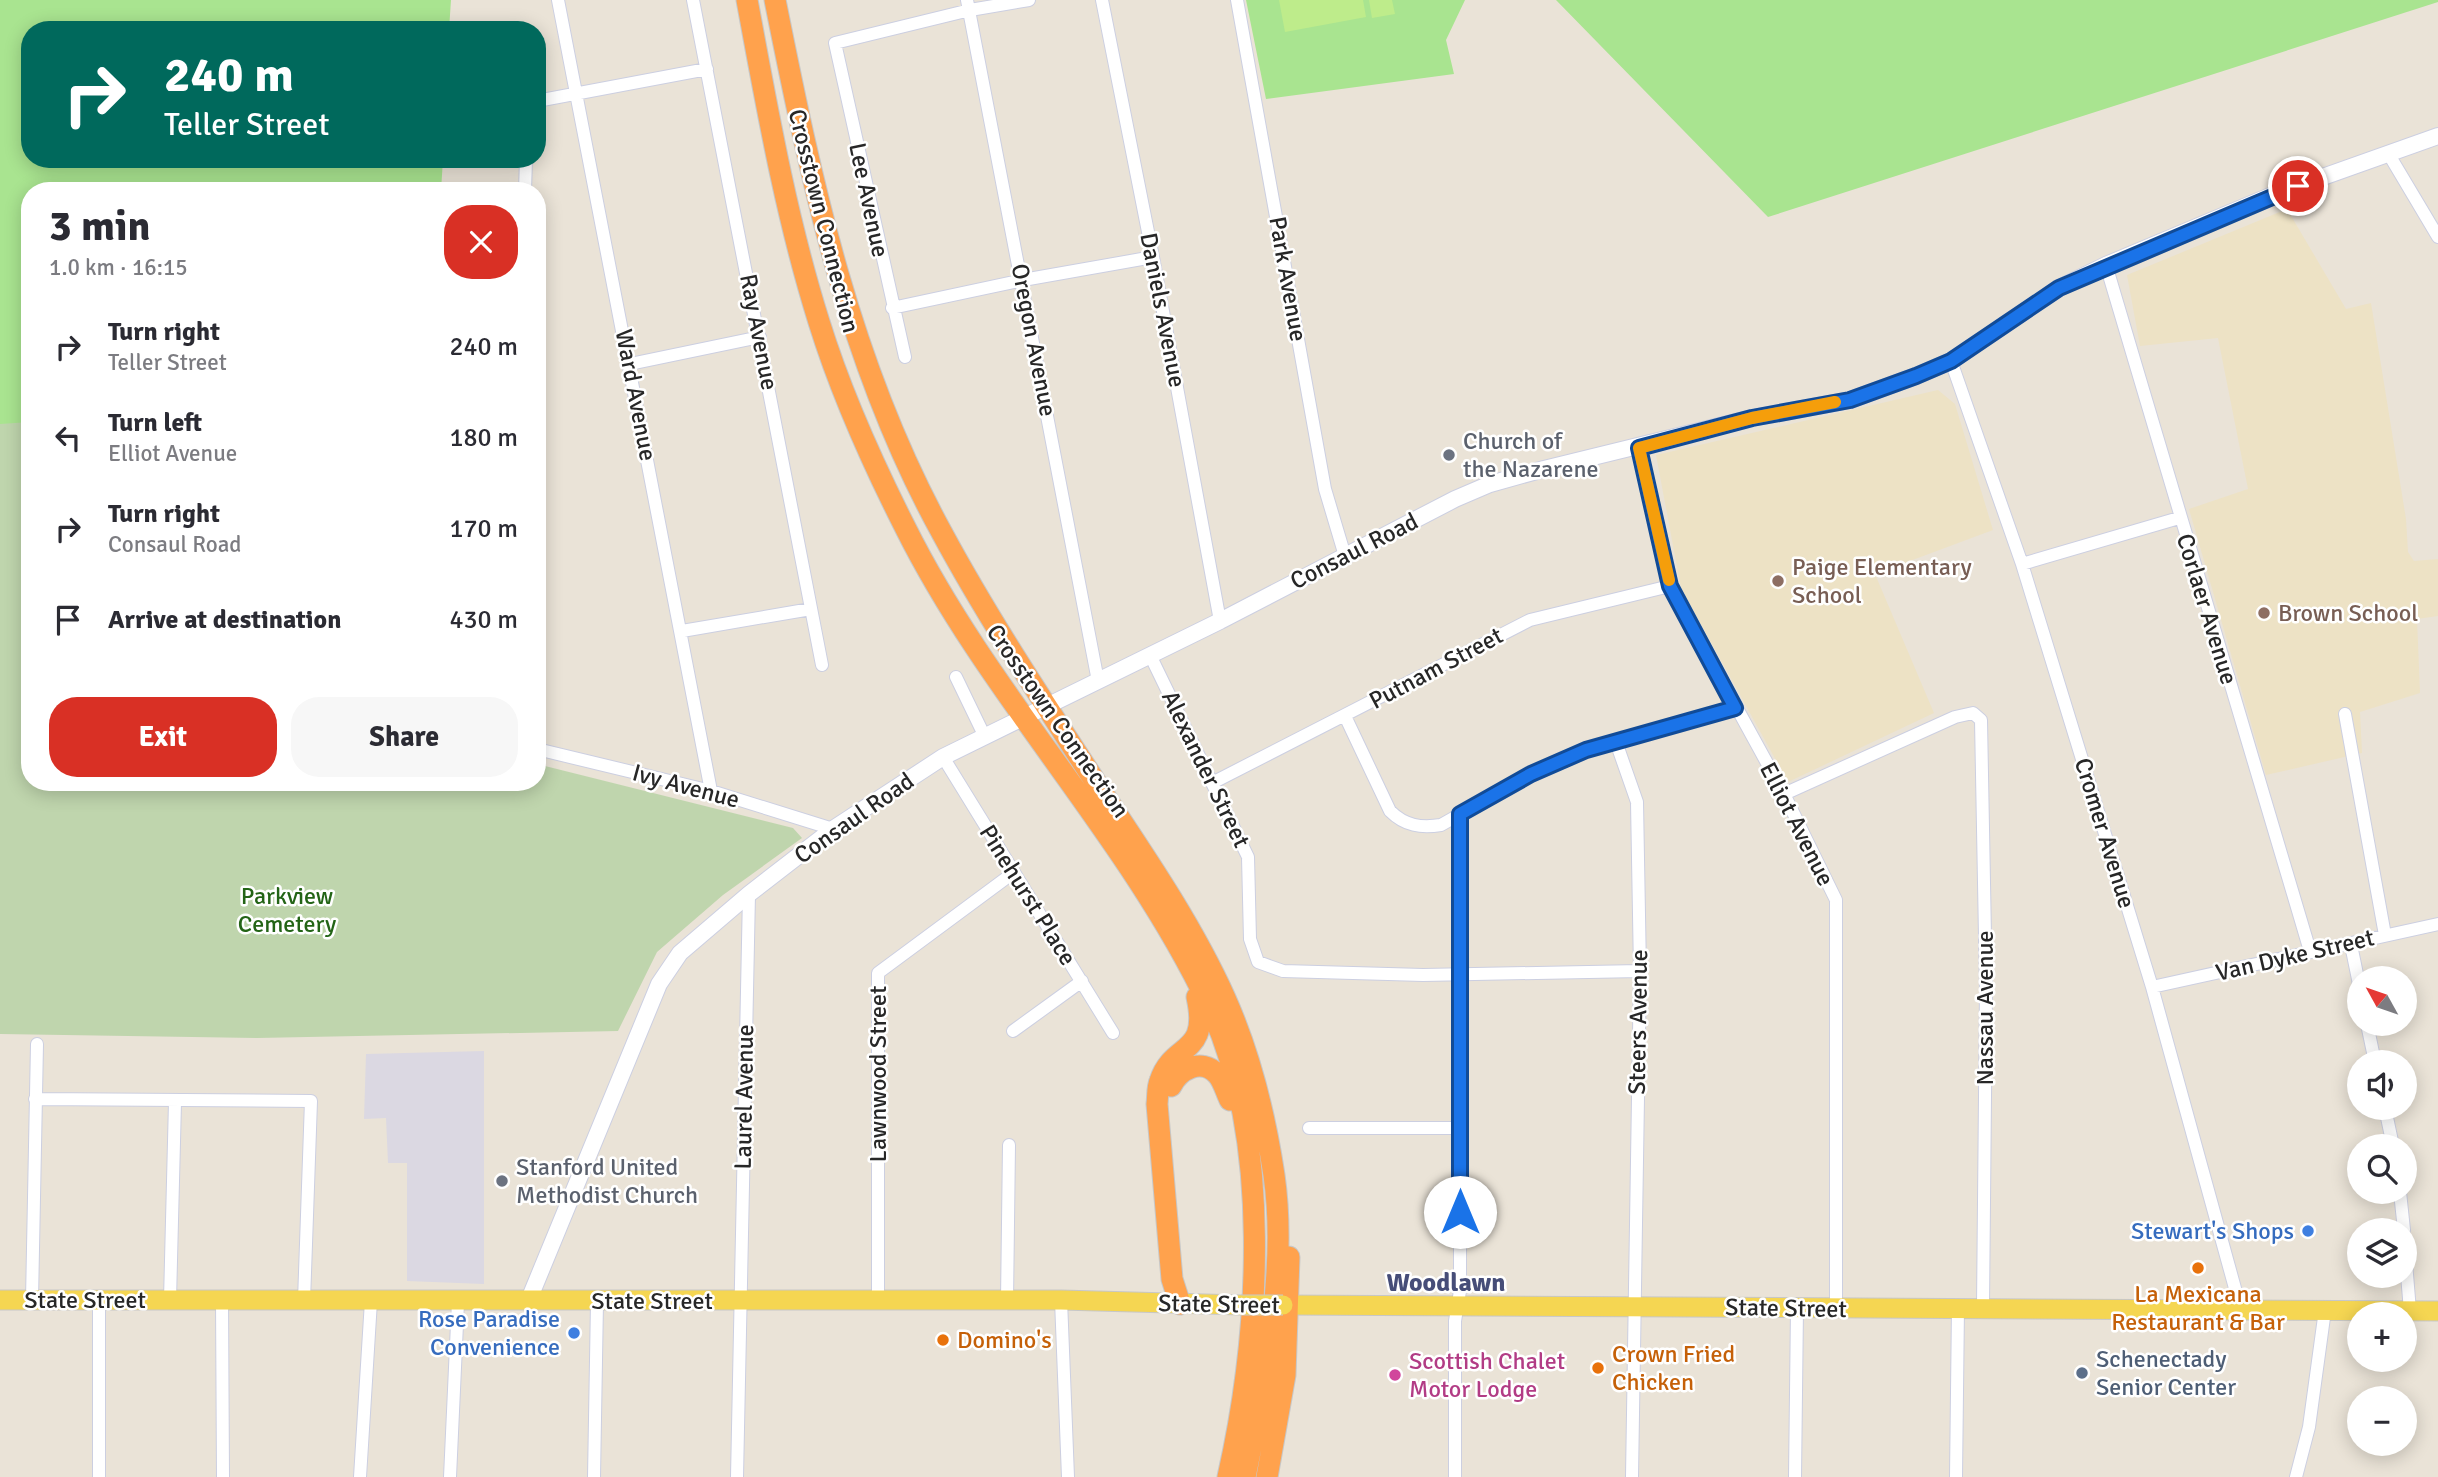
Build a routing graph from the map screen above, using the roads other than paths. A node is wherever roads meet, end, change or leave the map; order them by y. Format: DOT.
graph roads {
  1 [pos="558,0"];
  2 [pos="693,0"];
  3 [pos="747,0"];
  4 [pos="775,0"];
  5 [pos="1029,0"];
  6 [pos="1102,0"];
  7 [pos="1237,0"];
  8 [pos="969,5"];
  9 [pos="707,69"];
  10 [pos="577,92"];
  11 [pos="546,99"];
  12 [pos="2438,136"];
  13 [pos="2388,153"];
  14 [pos="2438,237"];
  15 [pos="1153,257"];
  16 [pos="2106,265"];
  17 [pos="1023,280"];
  18 [pos="892,308"];
  19 [pos="760,337"];
  20 [pos="905,357"];
  21 [pos="1951,361"];
  22 [pos="630,364"];
  23 [pos="1639,448"];
  24 [pos="2179,518"];
  25 [pos="1345,556"];
  26 [pos="2022,564"];
  27 [pos="1670,586"];
  28 [pos="811,609"];
  29 [pos="1220,621"];
  30 [pos="682,631"];
  31 [pos="1150,655"];
  32 [pos="822,665"];
  33 [pos="956,677"];
  34 [pos="1098,681"];
  35 [pos="1047,707"];
  36 [pos="1735,708"];
  37 [pos="2345,714"];
  38 [pos="1345,716"];
  39 [pos="1023,718"];
  40 [pos="984,735"];
  41 [pos="1616,742"];
  42 [pos="546,751"];
  43 [pos="943,757"];
  44 [pos="1214,782"];
  45 [pos="711,791"];
  46 [pos="1784,794"];
  47 [pos="1460,814"];
  48 [pos="834,829"];
  49 [pos="1013,873"];
  50 [pos="749,894"];
  51 [pos="2438,924"];
  52 [pos="1181,931"];
  53 [pos="2385,935"];
  54 [pos="2351,945"];
  55 [pos="2310,951"];
  56 [pos="2355,966"];
  57 [pos="1640,971"];
  58 [pos="1461,974"];
  59 [pos="1082,981"];
  60 [pos="2152,987"];
  61 [pos="1013,1031"];
  62 [pos="1113,1033"];
  63 [pos="37,1044"];
  64 [pos="35,1099"];
  65 [pos="175,1102"];
  66 [pos="1309,1128"];
  67 [pos="1460,1128"];
  68 [pos="1245,1137"];
  69 [pos="1009,1145"];
  70 [pos="222,1299"];
  71 [pos="0,1300"];
  72 [pos="32,1300"];
  73 [pos="99,1300"];
  74 [pos="170,1300"];
  75 [pos="1061,1300"];
  76 [pos="304,1301"];
  77 [pos="371,1301"];
  78 [pos="597,1301"];
  79 [pos="740,1301"];
  80 [pos="878,1301"];
  81 [pos="1007,1301"];
  82 [pos="458,1302"];
  83 [pos="528,1302"];
  84 [pos="1180,1304"];
  85 [pos="1286,1305"];
  86 [pos="1633,1306"];
  87 [pos="1457,1307"];
  88 [pos="1958,1307"];
  89 [pos="1983,1307"];
  90 [pos="1797,1308"];
  91 [pos="1836,1309"];
  92 [pos="2241,1310"];
  93 [pos="2325,1310"];
  94 [pos="2347,1310"];
  95 [pos="2417,1311"];
  96 [pos="2438,1311"];
  97 [pos="99,1477"];
  98 [pos="223,1477"];
  99 [pos="360,1477"];
  100 [pos="450,1477"];
  101 [pos="594,1477"];
  102 [pos="737,1477"];
  103 [pos="1068,1477"];
  104 [pos="1228,1477"];
  105 [pos="1245,1477"];
  106 [pos="1267,1477"];
  107 [pos="1455,1477"];
  108 [pos="1632,1477"];
  109 [pos="1795,1477"];
  110 [pos="1956,1477"];
  111 [pos="2296,1477"];
  1 -- 10 [label="street, Ward Avenue"];
  2 -- 9 [label="street, Ray Avenue"];
  3 -- 39 [label="highway, Crosstown Connection"];
  4 -- 35 [label="highway, Crosstown Connection"];
  5 -- 8 [label="street"];
  6 -- 15 [label="street, Daniels Avenue"];
  7 -- 25 [label="street, Park Avenue"];
  8 -- 17 [label="street, Oregon Avenue"];
  8 -- 18 [label="street, Lee Avenue"];
  9 -- 10 [label="street"];
  9 -- 19 [label="street, Ray Avenue"];
  10 -- 11 [label="street"];
  10 -- 22 [label="street, Ward Avenue"];
  12 -- 13 [label="street, Consaul Road"];
  13 -- 14 [label="street"];
  13 -- 16 [label="street, Consaul Road"];
  15 -- 17 [label="street"];
  15 -- 29 [label="street, Daniels Avenue"];
  16 -- 21 [label="street, Consaul Road"];
  16 -- 24 [label="street, Corlaer Avenue"];
  17 -- 18 [label="street"];
  17 -- 34 [label="street, Oregon Avenue"];
  18 -- 20 [label="street, Lee Avenue"];
  19 -- 22 [label="street"];
  19 -- 28 [label="street, Ray Avenue"];
  21 -- 23 [label="street, Consaul Road"];
  21 -- 26 [label="street, Cromer Avenue"];
  22 -- 30 [label="street, Ward Avenue"];
  23 -- 25 [label="street, Consaul Road"];
  23 -- 27 [label="street, Elliot Avenue"];
  24 -- 26 [label="street"];
  24 -- 55 [label="street, Corlaer Avenue"];
  25 -- 29 [label="street, Consaul Road"];
  26 -- 60 [label="street, Cromer Avenue"];
  27 -- 36 [label="street, Elliot Avenue"];
  27 -- 38 [label="street, Putnam Street"];
  28 -- 30 [label="street"];
  28 -- 32 [label="street, Ray Avenue"];
  29 -- 31 [label="street, Consaul Road"];
  30 -- 45 [label="street, Ward Avenue"];
  31 -- 34 [label="street, Consaul Road"];
  31 -- 44 [label="street, Alexander Street"];
  33 -- 40 [label="street"];
  34 -- 35 [label="street, Consaul Road"];
  35 -- 39 [label="street, Consaul Road"];
  35 -- 52 [label="highway, Crosstown Connection"];
  36 -- 41 [label="street"];
  36 -- 46 [label="street, Elliot Avenue"];
  37 -- 53 [label="street"];
  38 -- 44 [label="street, Putnam Street"];
  38 -- 47 [label="street"];
  39 -- 40 [label="street, Consaul Road"];
  39 -- 52 [label="highway, Crosstown Connection"];
  40 -- 43 [label="street, Consaul Road"];
  41 -- 47 [label="street"];
  41 -- 57 [label="street, Steers Avenue"];
  42 -- 45 [label="street, Ivy Avenue"];
  43 -- 48 [label="street, Consaul Road"];
  43 -- 49 [label="street, Pinehurst Place"];
  44 -- 58 [label="street, Alexander Street"];
  45 -- 48 [label="street, Ivy Avenue"];
  46 -- 89 [label="street, Nassau Avenue"];
  46 -- 91 [label="street, Elliot Avenue"];
  47 -- 58 [label="street"];
  48 -- 50 [label="street, Consaul Road"];
  49 -- 59 [label="street, Pinehurst Place"];
  49 -- 80 [label="street, Lawnwood Street"];
  50 -- 79 [label="street, Laurel Avenue"];
  50 -- 83 [label="street, Consaul Road"];
  51 -- 53 [label="street, Van Dyke Street"];
  52 -- 68 [label="highway, Crosstown Connection"];
  52 -- 84 [label="highway"];
  52 -- 85 [label="highway"];
  52 -- 105 [label="highway, Crosstown Connection"];
  53 -- 54 [label="street, Van Dyke Street"];
  54 -- 55 [label="street, Van Dyke Street"];
  54 -- 56 [label="street"];
  55 -- 60 [label="street, Van Dyke Street"];
  57 -- 58 [label="street, Alexander Street"];
  57 -- 86 [label="street, Steers Avenue"];
  58 -- 67 [label="street"];
  59 -- 61 [label="street"];
  59 -- 62 [label="street, Pinehurst Place"];
  60 -- 92 [label="street, Cromer Avenue"];
  63 -- 64 [label="street"];
  64 -- 65 [label="street"];
  64 -- 72 [label="street"];
  65 -- 74 [label="street"];
  65 -- 76 [label="street"];
  66 -- 67 [label="street"];
  67 -- 87 [label="street"];
  68 -- 84 [label="highway"];
  68 -- 104 [label="highway, Crosstown Connection"];
  69 -- 81 [label="street"];
  70 -- 74 [label="main road, State Street"];
  70 -- 76 [label="main road, State Street"];
  70 -- 98 [label="street"];
  71 -- 72 [label="main road, State Street"];
  72 -- 73 [label="main road, State Street"];
  73 -- 74 [label="main road, State Street"];
  73 -- 97 [label="street"];
  75 -- 81 [label="main road, State Street"];
  75 -- 84 [label="main road, State Street"];
  75 -- 103 [label="street"];
  76 -- 77 [label="main road, State Street"];
  77 -- 82 [label="main road, State Street"];
  77 -- 99 [label="street"];
  78 -- 79 [label="main road, State Street"];
  78 -- 83 [label="main road, State Street"];
  78 -- 101 [label="street"];
  79 -- 80 [label="main road, State Street"];
  79 -- 102 [label="street, Laurel Avenue"];
  80 -- 81 [label="main road, State Street"];
  82 -- 83 [label="main road, State Street"];
  82 -- 100 [label="street"];
  84 -- 85 [label="main road, State Street, bridge"];
  85 -- 87 [label="main road, State Street"];
  85 -- 106 [label="highway"];
  86 -- 87 [label="main road, State Street"];
  86 -- 90 [label="main road, State Street"];
  86 -- 108 [label="street, Steers Avenue"];
  87 -- 107 [label="street"];
  88 -- 89 [label="main road, State Street"];
  88 -- 91 [label="main road, State Street"];
  88 -- 110 [label="street"];
  89 -- 92 [label="main road, State Street"];
  90 -- 91 [label="main road, State Street"];
  90 -- 109 [label="street"];
  92 -- 93 [label="main road, State Street"];
  93 -- 94 [label="main road, State Street"];
  93 -- 111 [label="street"];
  95 -- 96 [label="main road, State Street"];
}
